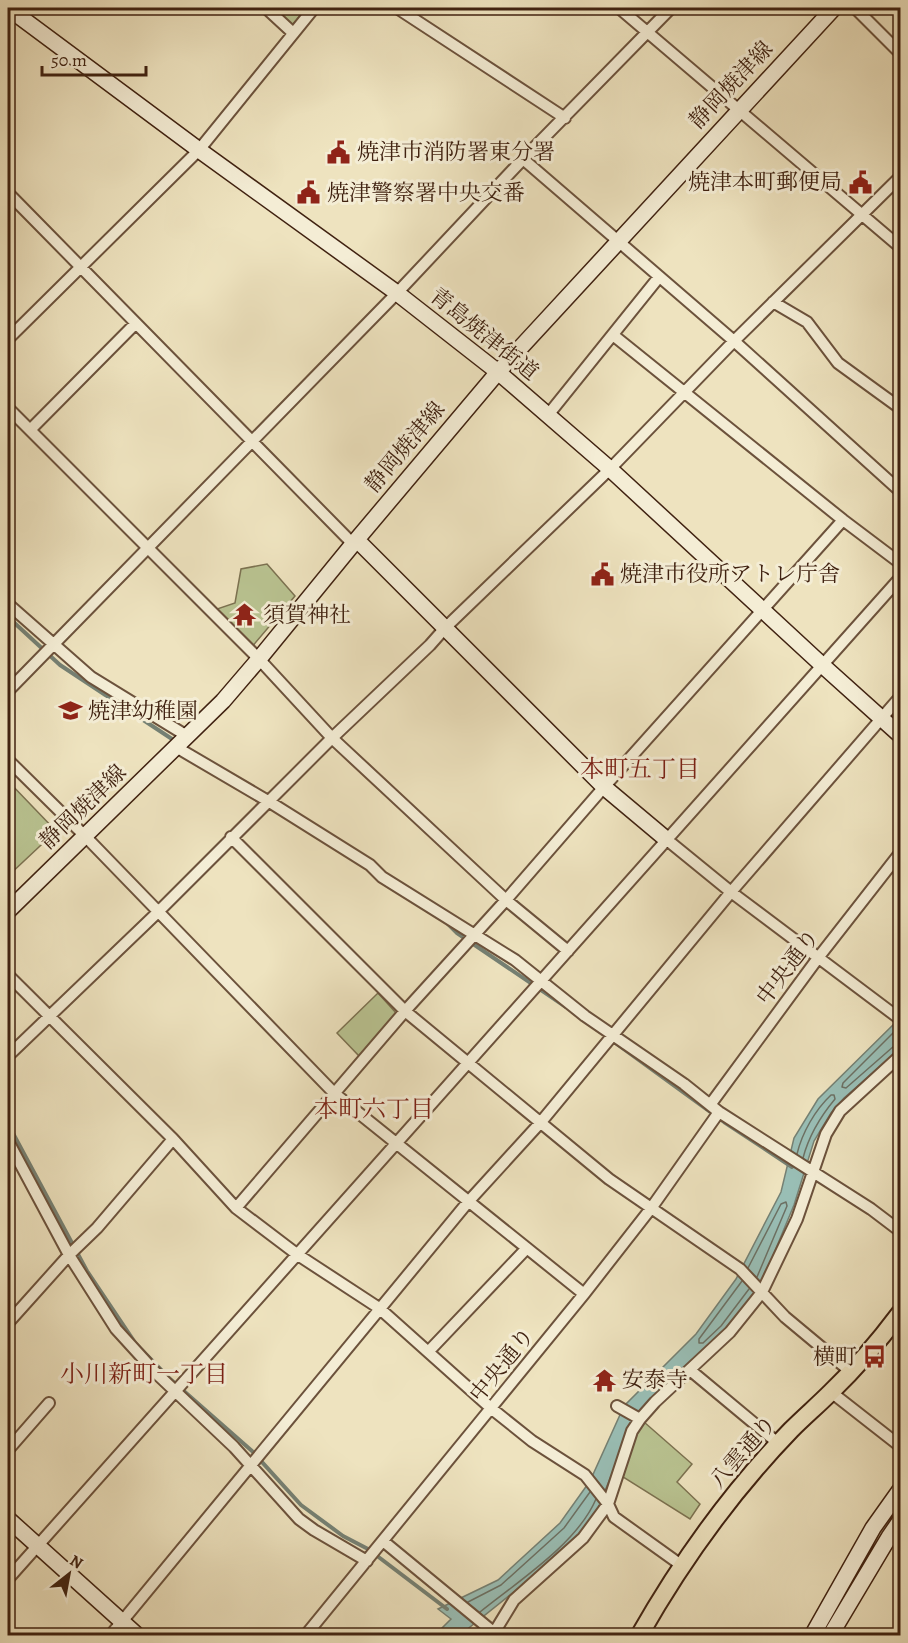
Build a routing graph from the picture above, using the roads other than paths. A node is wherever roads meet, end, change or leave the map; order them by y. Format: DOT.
graph roads {
  1 [pos="266,8"];
  2 [pos="314,8"];
  3 [pos="397,8"];
  4 [pos="619,8"];
  5 [pos="670,8"];
  6 [pos="834,8"];
  7 [pos="855,8"];
  8 [pos="11,11"];
  9 [pos="292,32"];
  10 [pos="647,32"];
  11 [pos="900,53"];
  12 [pos="740,110"];
  13 [pos="565,118"];
  14 [pos="199,150"];
  15 [pos="523,159"];
  16 [pos="900,177"];
  17 [pos="8,193"];
  18 [pos="861,214"];
  19 [pos="617,241"];
  20 [pos="900,248"];
  21 [pos="80,267"];
  22 [pos="659,277"];
  23 [pos="397,293"];
  24 [pos="773,302"];
  25 [pos="135,324"];
  26 [pos="613,335"];
  27 [pos="8,339"];
  28 [pos="734,341"];
  29 [pos="498,372"];
  30 [pos="684,393"];
  31 [pos="8,408"];
  32 [pos="900,408"];
  33 [pos="548,415"];
  34 [pos="30,430"];
  35 [pos="251,441"];
  36 [pos="610,469"];
  37 [pos="900,491"];
  38 [pos="843,520"];
  39 [pos="355,542"];
  40 [pos="147,548"];
  41 [pos="900,563"];
  42 [pos="900,578"];
  43 [pos="8,604"];
  44 [pos="763,610"];
  45 [pos="445,628"];
  46 [pos="53,644"];
  47 [pos="259,659"];
  48 [pos="821,664"];
  49 [pos="8,690"];
  50 [pos="900,697"];
  51 [pos="882,718"];
  52 [pos="900,735"];
  53 [pos="332,738"];
  54 [pos="181,742"];
  55 [pos="8,760"];
  56 [pos="604,787"];
  57 [pos="268,801"];
  58 [pos="85,836"];
  59 [pos="231,837"];
  60 [pos="666,839"];
  61 [pos="900,853"];
  62 [pos="731,891"];
  63 [pos="506,900"];
  64 [pos="8,911"];
  65 [pos="157,913"];
  66 [pos="475,935"];
  67 [pos="568,951"];
  68 [pos="818,958"];
  69 [pos="8,975"];
  70 [pos="542,980"];
  71 [pos="405,1011"];
  72 [pos="50,1015"];
  73 [pos="898,1018"];
  74 [pos="614,1035"];
  75 [pos="8,1056"];
  76 [pos="900,1056"];
  77 [pos="468,1064"];
  78 [pos="335,1094"];
  79 [pos="714,1108"];
  80 [pos="541,1122"];
  81 [pos="173,1139"];
  82 [pos="8,1141"];
  83 [pos="395,1142"];
  84 [pos="813,1172"];
  85 [pos="468,1202"];
  86 [pos="652,1207"];
  87 [pos="236,1208"];
  88 [pos="900,1231"];
  89 [pos="527,1248"];
  90 [pos="74,1250"];
  91 [pos="298,1255"];
  92 [pos="762,1292"];
  93 [pos="584,1294"];
  94 [pos="379,1308"];
  95 [pos="900,1313"];
  96 [pos="8,1323"];
  97 [pos="429,1351"];
  98 [pos="690,1370"];
  99 [pos="851,1372"];
  100 [pos="175,1391"];
  101 [pos="831,1392"];
  102 [pos="49,1402"];
  103 [pos="617,1406"];
  104 [pos="492,1409"];
  105 [pos="640,1419"];
  106 [pos="779,1444"];
  107 [pos="900,1446"];
  108 [pos="8,1450"];
  109 [pos="251,1466"];
  110 [pos="900,1490"];
  111 [pos="608,1504"];
  112 [pos="8,1519"];
  113 [pos="900,1521"];
  114 [pos="383,1541"];
  115 [pos="37,1545"];
  116 [pos="367,1561"];
  117 [pos="681,1565"];
  118 [pos="8,1579"];
  119 [pos="122,1621"];
  120 [pos="642,1634"];
  121 [pos="110,1635"];
  122 [pos="138,1635"];
  123 [pos="305,1635"];
  124 [pos="494,1635"];
  125 [pos="812,1635"];
  126 [pos="830,1635"];
  1 -- 9 [label="street"];
  2 -- 9 [label="street"];
  3 -- 13 [label="street"];
  4 -- 10 [label="street"];
  5 -- 10 [label="street"];
  6 -- 12 [label="main road, 静岡焼津線"];
  7 -- 11 [label="street"];
  8 -- 14 [label="main road, 青島焼津街道"];
  9 -- 14 [label="street"];
  10 -- 12 [label="street"];
  10 -- 13 [label="street"];
  12 -- 18 [label="street"];
  12 -- 19 [label="main road, 静岡焼津線"];
  13 -- 15 [label="street"];
  14 -- 21 [label="street"];
  14 -- 23 [label="main road, 青島焼津街道"];
  15 -- 19 [label="street"];
  15 -- 23 [label="street"];
  16 -- 18 [label="street"];
  17 -- 21 [label="street"];
  18 -- 20 [label="street"];
  18 -- 24 [label="street"];
  19 -- 22 [label="street"];
  19 -- 29 [label="main road, 静岡焼津線"];
  21 -- 25 [label="street"];
  21 -- 27 [label="street"];
  22 -- 26 [label="street"];
  22 -- 28 [label="street"];
  23 -- 29 [label="main road, 青島焼津街道"];
  23 -- 35 [label="street"];
  24 -- 28 [label="street"];
  24 -- 32 [label="street"];
  25 -- 34 [label="street"];
  25 -- 35 [label="street"];
  26 -- 30 [label="street"];
  26 -- 33 [label="street"];
  28 -- 30 [label="street"];
  28 -- 37 [label="street"];
  29 -- 33 [label="main road, 青島焼津街道"];
  29 -- 39 [label="main road, 静岡焼津線"];
  30 -- 36 [label="street"];
  30 -- 38 [label="street"];
  31 -- 34 [label="street"];
  33 -- 36 [label="main road, 青島焼津街道"];
  34 -- 40 [label="street"];
  35 -- 39 [label="street"];
  35 -- 40 [label="street"];
  36 -- 44 [label="main road, 青島焼津街道"];
  36 -- 45 [label="street"];
  38 -- 41 [label="street"];
  38 -- 44 [label="street"];
  39 -- 45 [label="main road"];
  39 -- 47 [label="main road, 静岡焼津線"];
  40 -- 46 [label="street"];
  40 -- 47 [label="street"];
  42 -- 48 [label="street"];
  43 -- 46 [label="street"];
  44 -- 48 [label="main road, 青島焼津街道"];
  44 -- 56 [label="street"];
  45 -- 53 [label="street"];
  45 -- 56 [label="main road"];
  46 -- 49 [label="street"];
  46 -- 54 [label="street"];
  47 -- 53 [label="street"];
  47 -- 54 [label="main road, 静岡焼津線"];
  48 -- 51 [label="main road, 青島焼津街道"];
  48 -- 60 [label="street"];
  50 -- 51 [label="street"];
  51 -- 52 [label="main road, 青島焼津街道"];
  51 -- 62 [label="street"];
  53 -- 57 [label="street"];
  53 -- 63 [label="street"];
  54 -- 57 [label="street"];
  54 -- 58 [label="main road, 静岡焼津線"];
  55 -- 58 [label="street"];
  56 -- 60 [label="main road"];
  56 -- 63 [label="street"];
  57 -- 59 [label="street"];
  57 -- 66 [label="street"];
  58 -- 64 [label="main road, 静岡焼津線"];
  58 -- 65 [label="street"];
  59 -- 65 [label="street"];
  59 -- 71 [label="street"];
  60 -- 62 [label="street"];
  60 -- 67 [label="street"];
  61 -- 68 [label="street, 中央通り"];
  62 -- 68 [label="street"];
  62 -- 74 [label="street"];
  63 -- 66 [label="street"];
  63 -- 67 [label="street"];
  65 -- 72 [label="street"];
  65 -- 78 [label="street"];
  66 -- 70 [label="street"];
  66 -- 71 [label="street"];
  67 -- 70 [label="street"];
  68 -- 73 [label="street"];
  68 -- 79 [label="street, 中央通り"];
  69 -- 72 [label="street"];
  70 -- 74 [label="street"];
  70 -- 77 [label="street"];
  71 -- 77 [label="street"];
  71 -- 78 [label="street"];
  72 -- 75 [label="street"];
  72 -- 81 [label="street"];
  74 -- 79 [label="street"];
  74 -- 80 [label="street"];
  76 -- 84 [label="street"];
  77 -- 80 [label="street"];
  77 -- 83 [label="street"];
  78 -- 83 [label="street"];
  78 -- 87 [label="street"];
  79 -- 84 [label="street"];
  79 -- 86 [label="street, 中央通り"];
  80 -- 85 [label="street"];
  80 -- 86 [label="street"];
  81 -- 87 [label="street"];
  81 -- 90 [label="street"];
  82 -- 90 [label="street"];
  83 -- 85 [label="street"];
  83 -- 91 [label="street"];
  84 -- 88 [label="street"];
  84 -- 92 [label="street"];
  85 -- 89 [label="street"];
  85 -- 94 [label="street"];
  86 -- 92 [label="street"];
  86 -- 93 [label="street, 中央通り"];
  87 -- 91 [label="street"];
  89 -- 93 [label="street"];
  89 -- 97 [label="street"];
  90 -- 96 [label="street"];
  90 -- 100 [label="street"];
  91 -- 94 [label="street"];
  91 -- 100 [label="street"];
  92 -- 98 [label="street"];
  92 -- 99 [label="street"];
  93 -- 104 [label="street, 中央通り"];
  94 -- 97 [label="street"];
  94 -- 109 [label="street"];
  95 -- 99 [label="main road, 八雲通り"];
  97 -- 104 [label="street"];
  98 -- 105 [label="street"];
  98 -- 106 [label="street"];
  99 -- 101 [label="main road, 八雲通り"];
  100 -- 109 [label="street"];
  100 -- 115 [label="street"];
  101 -- 106 [label="main road, 八雲通り"];
  101 -- 107 [label="street"];
  102 -- 108 [label="street"];
  103 -- 105 [label="street"];
  104 -- 111 [label="street"];
  104 -- 114 [label="street, 中央通り"];
  105 -- 111 [label="street"];
  106 -- 117 [label="main road, 八雲通り"];
  109 -- 116 [label="street"];
  109 -- 119 [label="street"];
  110 -- 125 [label="main road"];
  111 -- 117 [label="street"];
  111 -- 124 [label="street"];
  112 -- 115 [label="main road"];
  113 -- 126 [label="main road"];
  114 -- 116 [label="street, 中央通り"];
  114 -- 124 [label="street"];
  115 -- 118 [label="street"];
  115 -- 119 [label="main road"];
  116 -- 123 [label="street, 中央通り"];
  117 -- 120 [label="main road, 八雲通り"];
  119 -- 121 [label="street"];
  119 -- 122 [label="main road"];
}
